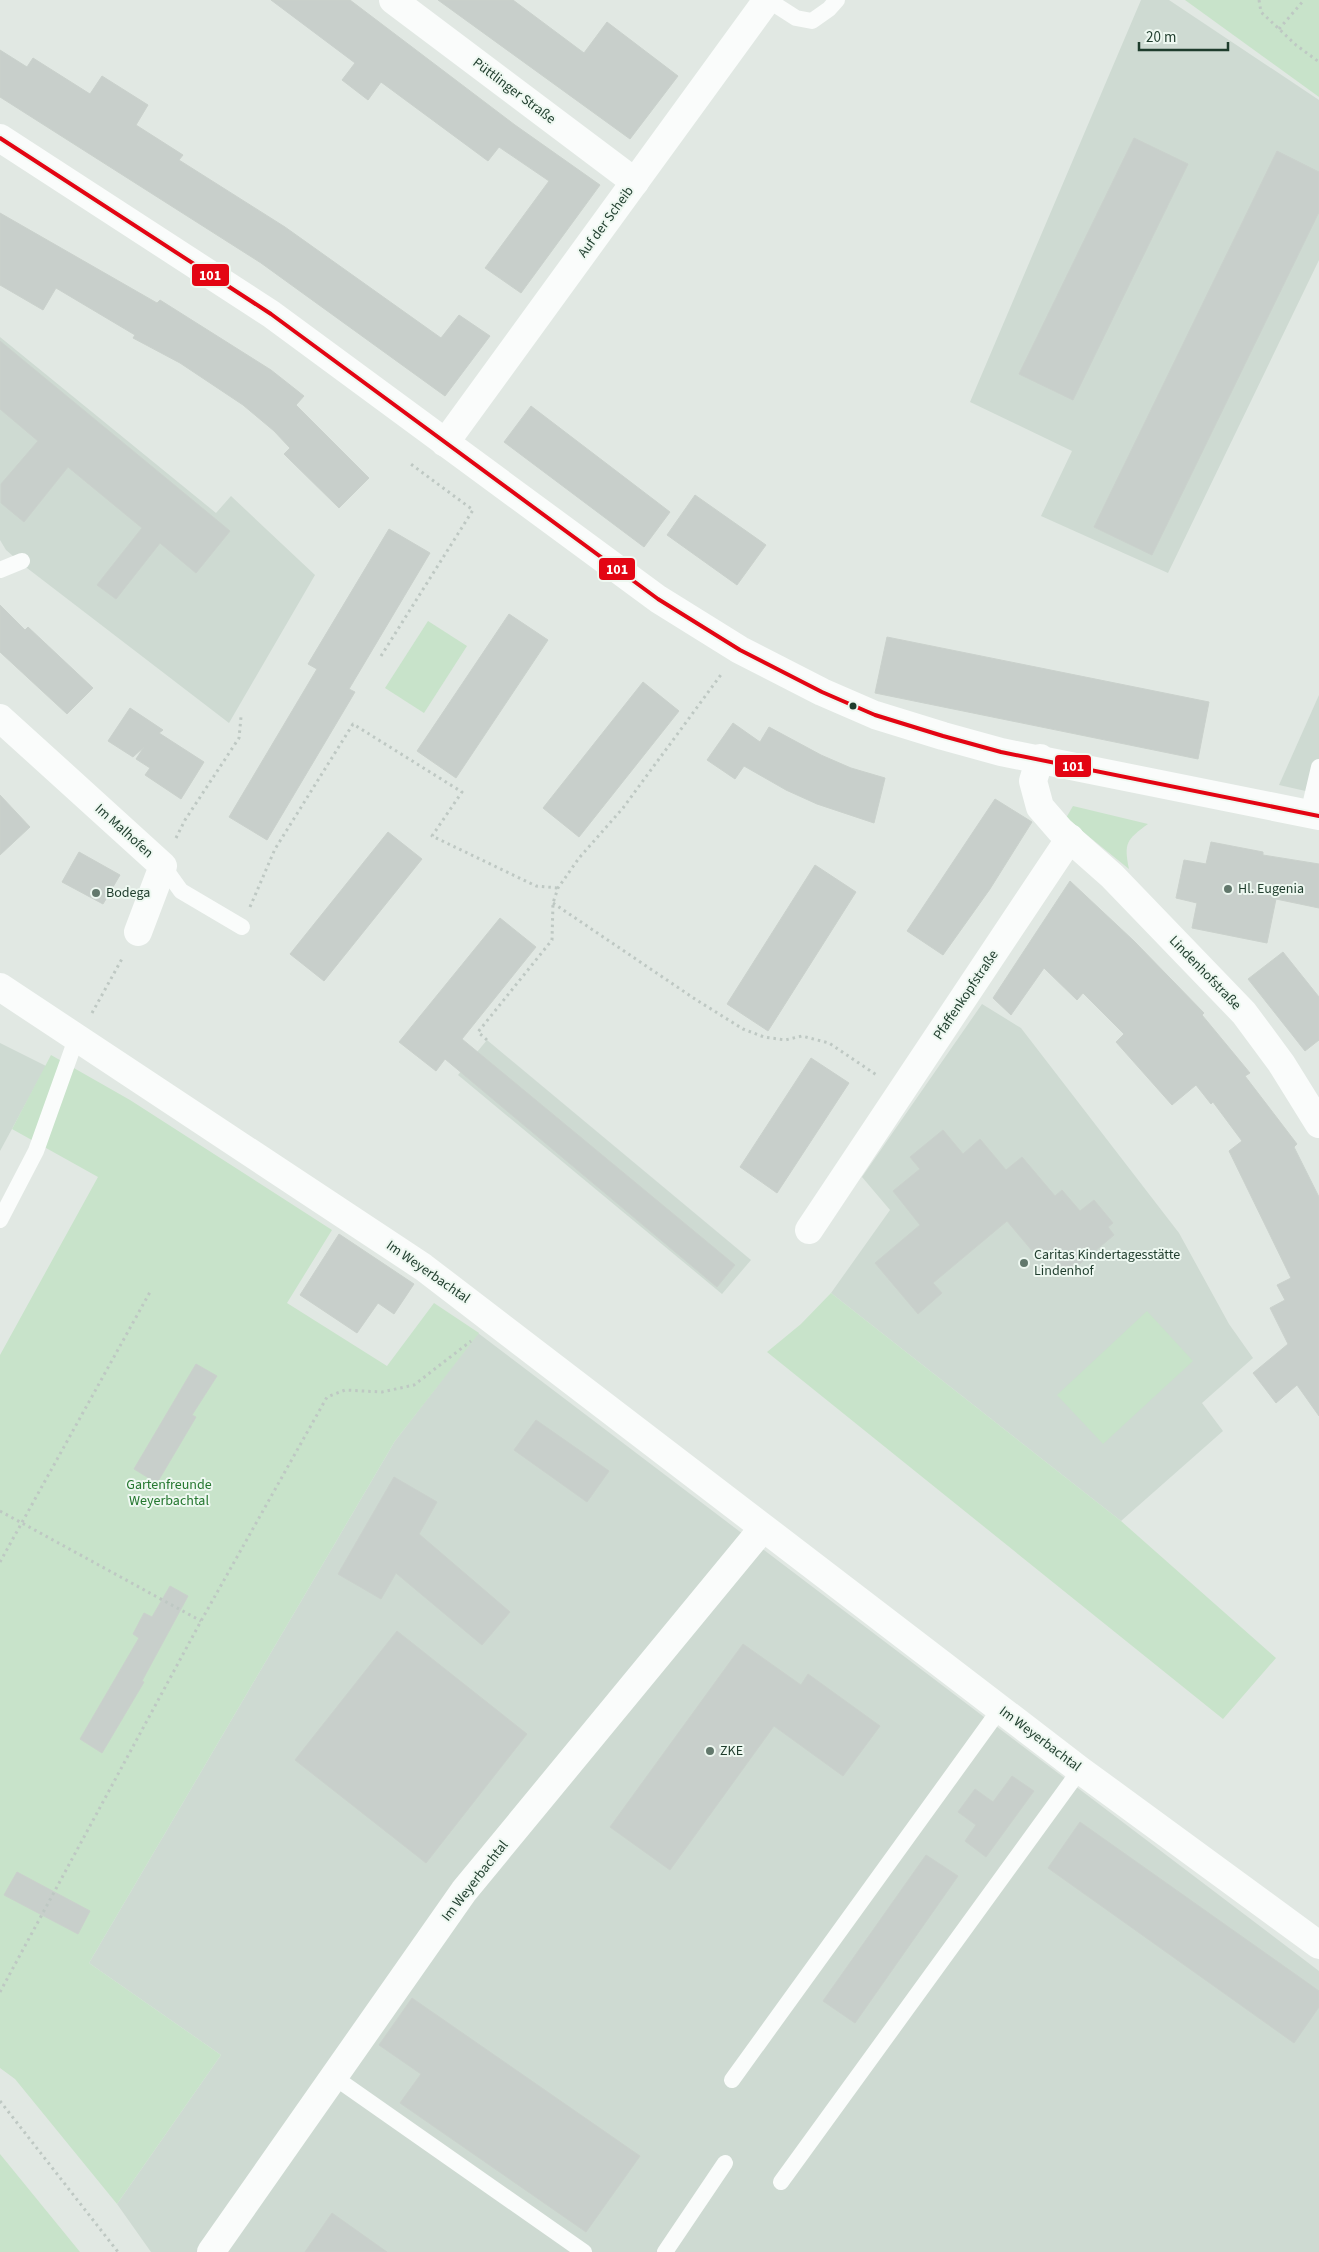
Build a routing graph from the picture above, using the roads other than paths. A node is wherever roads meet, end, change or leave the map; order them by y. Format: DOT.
graph roads {
  1 [pos="393,0"];
  2 [pos="768,0"];
  3 [pos="837,0"];
  4 [pos="0,138"];
  5 [pos="635,182"];
  6 [pos="445,443"];
  7 [pos="22,561"];
  8 [pos="0,570"];
  9 [pos="0,718"];
  10 [pos="1040,758"];
  11 [pos="1319,767"];
  12 [pos="1313,815"];
  13 [pos="1070,838"];
  14 [pos="163,866"];
  15 [pos="242,927"];
  16 [pos="138,932"];
  17 [pos="0,987"];
  18 [pos="76,1039"];
  19 [pos="1319,1124"];
  20 [pos="0,1220"];
  21 [pos="809,1230"];
  22 [pos="763,1528"];
  23 [pos="1000,1709"];
  24 [pos="1080,1770"];
  25 [pos="1319,1945"];
  26 [pos="334,2077"];
  27 [pos="732,2080"];
  28 [pos="725,2163"];
  29 [pos="781,2182"];
  30 [pos="211,2252"];
  31 [pos="584,2252"];
  32 [pos="665,2252"];
  1 -- 5 [label="street, Püttlinger Straße"];
  2 -- 3 [label="lane, Auf der Scheib"];
  2 -- 5 [label="street, Auf der Scheib"];
  4 -- 6 [label="street"];
  5 -- 6 [label="street, Auf der Scheib"];
  6 -- 10 [label="street"];
  7 -- 8 [label="lane"];
  9 -- 14 [label="street, Im Malhofen"];
  10 -- 12 [label="street"];
  10 -- 13 [label="street"];
  11 -- 12 [label="lane"];
  13 -- 19 [label="street, Lindenhofstraße"];
  13 -- 21 [label="street, Pfaffenkopfstraße"];
  14 -- 15 [label="lane"];
  14 -- 16 [label="street, Im Malhofen"];
  17 -- 18 [label="street, Im Weyerbachtal"];
  18 -- 20 [label="lane"];
  18 -- 22 [label="street, Im Weyerbachtal"];
  22 -- 23 [label="street, Im Weyerbachtal"];
  22 -- 26 [label="street, Im Weyerbachtal"];
  23 -- 24 [label="street, Im Weyerbachtal"];
  23 -- 27 [label="lane"];
  24 -- 25 [label="street, Im Weyerbachtal"];
  24 -- 29 [label="lane"];
  26 -- 30 [label="street, Im Weyerbachtal"];
  26 -- 31 [label="lane"];
  28 -- 32 [label="lane"];
}
